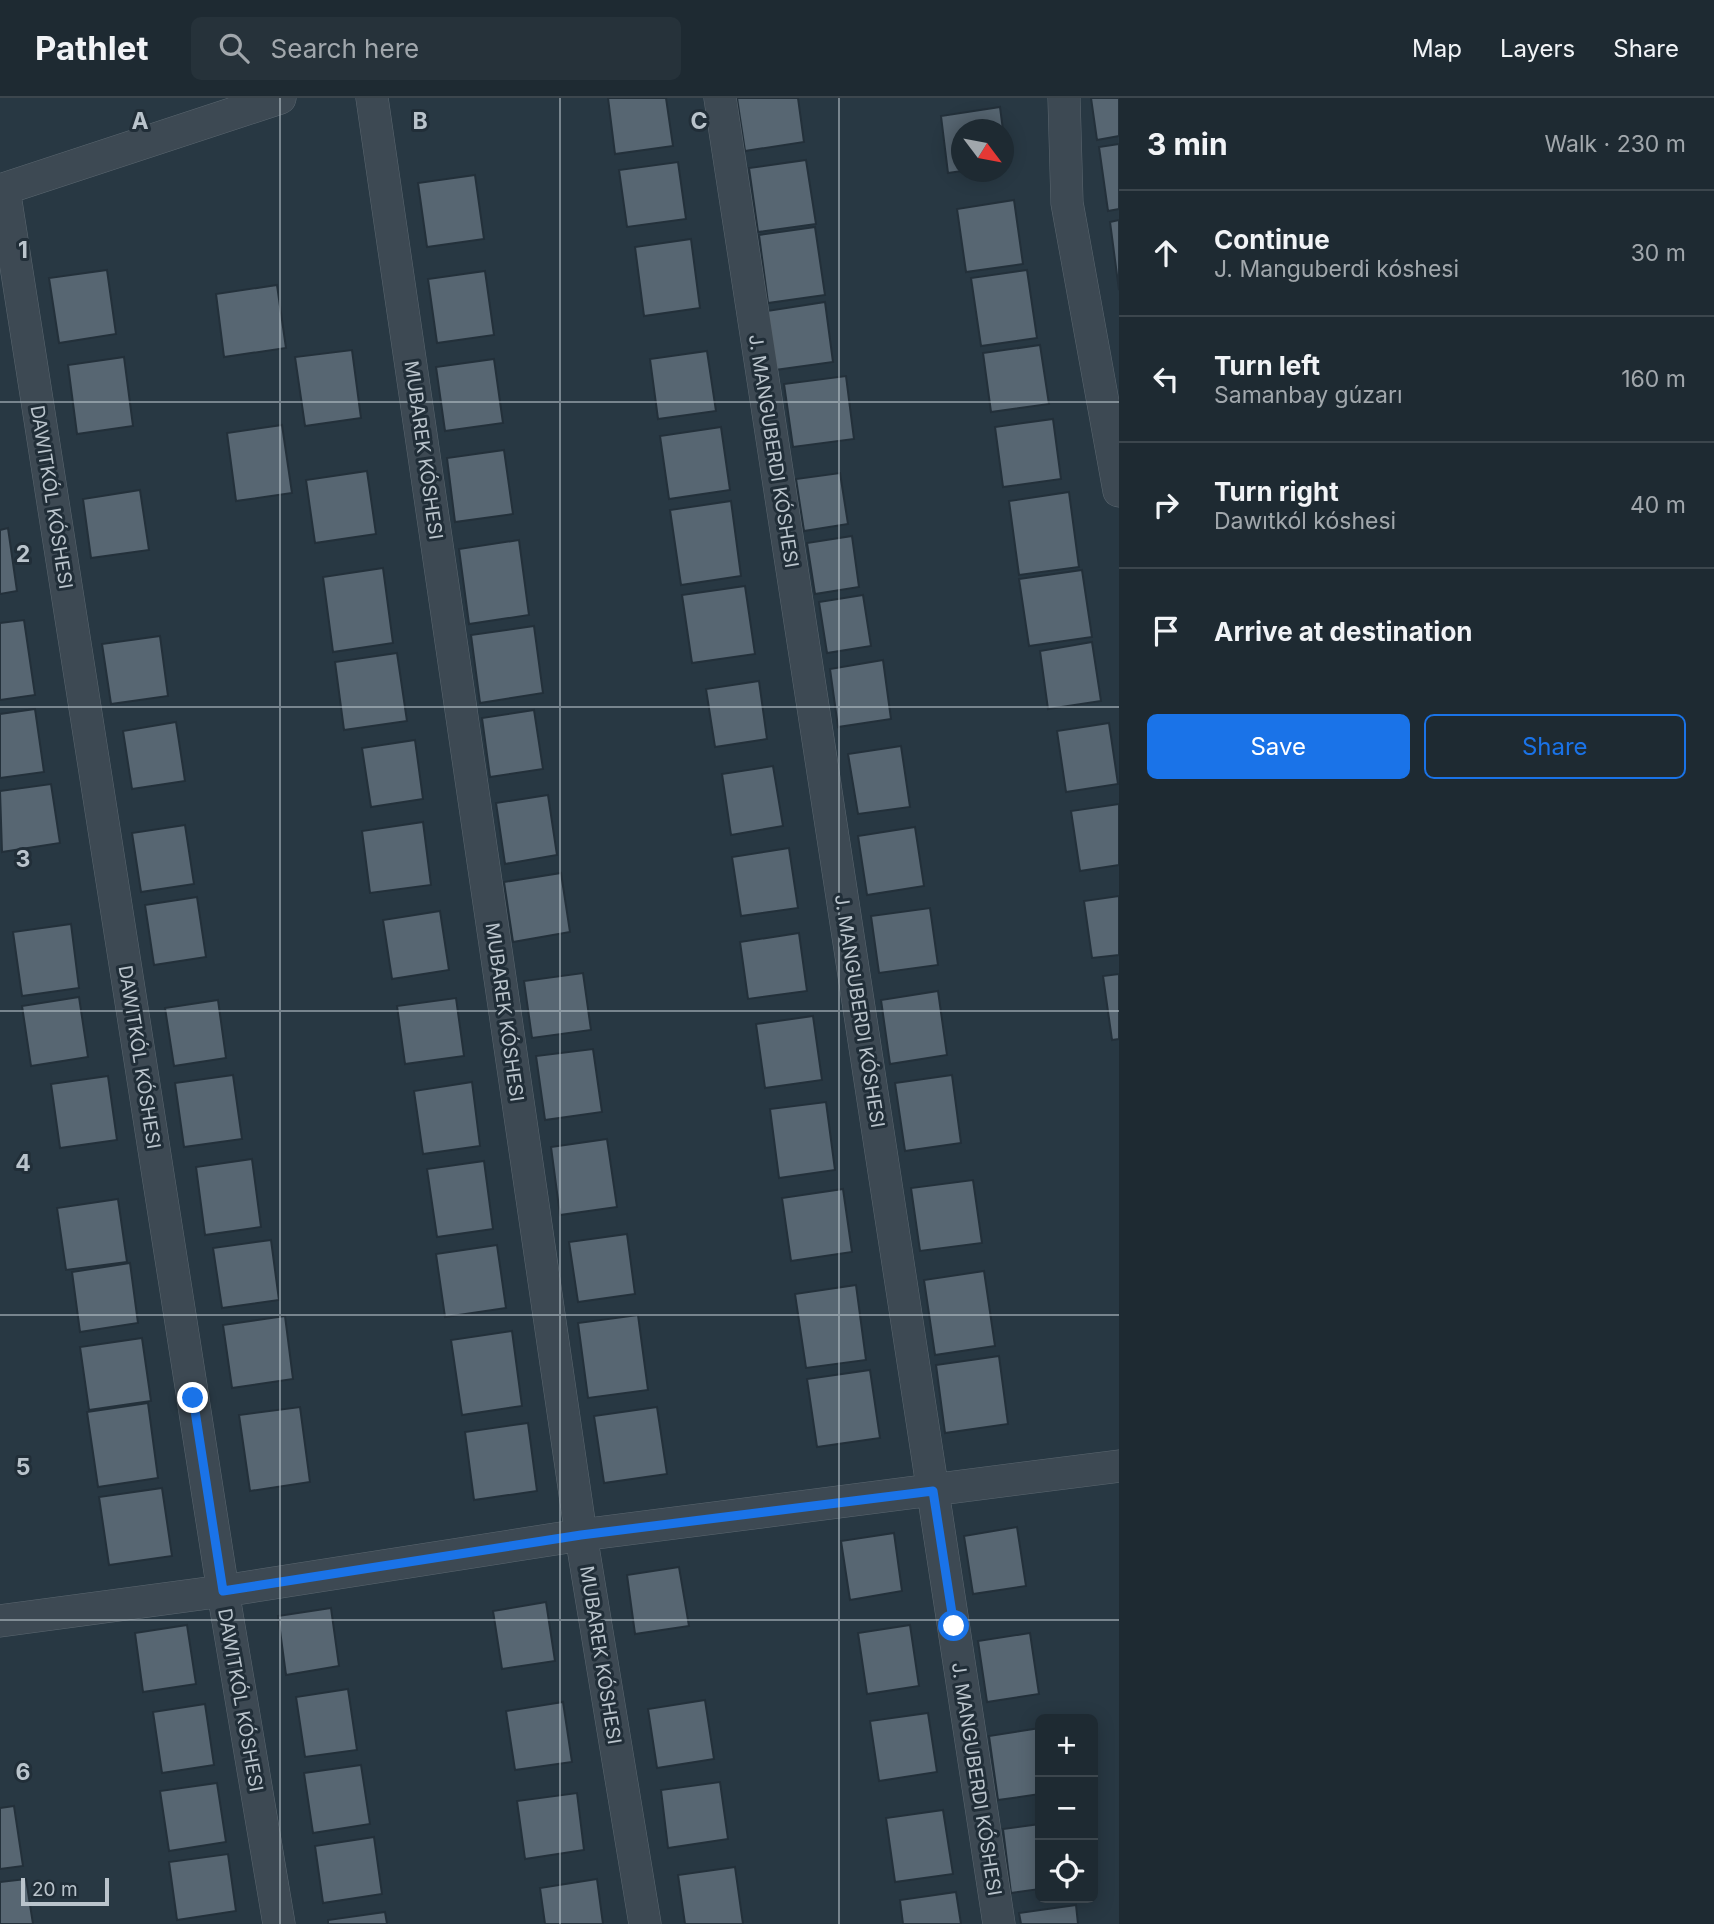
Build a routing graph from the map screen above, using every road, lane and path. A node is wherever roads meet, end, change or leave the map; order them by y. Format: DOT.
graph roads {
  1 [pos="279,98"];
  2 [pos="372,98"];
  3 [pos="720,98"];
  4 [pos="1064,98"];
  5 [pos="2,190"];
  6 [pos="1119,491"];
  7 [pos="1119,1466"];
  8 [pos="933,1491"];
  9 [pos="581,1535"];
  10 [pos="223,1591"];
  11 [pos="0,1621"];
  12 [pos="279,1924"];
  13 [pos="645,1924"];
  14 [pos="999,1924"];
  1 -- 5 [label="street"];
  2 -- 9 [label="street, MUBAREK KÓSHESI"];
  3 -- 8 [label="street, J. MANGUBERDI KÓSHESI"];
  4 -- 6 [label="street"];
  5 -- 10 [label="street"];
  7 -- 8 [label="street"];
  8 -- 9 [label="street"];
  8 -- 14 [label="street, J. MANGUBERDI KÓSHESI"];
  9 -- 10 [label="street"];
  9 -- 13 [label="street, MUBAREK KÓSHESI"];
  10 -- 11 [label="street"];
  10 -- 12 [label="street"];
}
